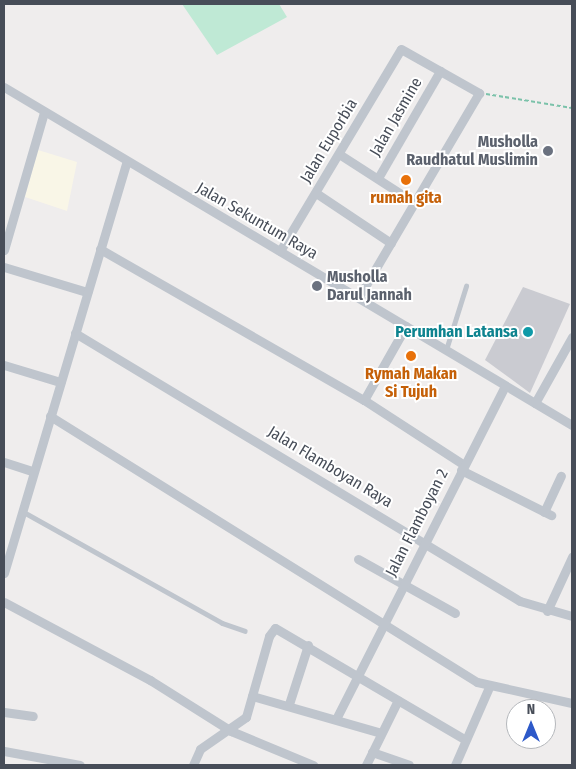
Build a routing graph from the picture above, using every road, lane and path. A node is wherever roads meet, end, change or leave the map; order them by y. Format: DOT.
graph roads {
  1 [pos="440,71"];
  2 [pos="4,87"];
  3 [pos="479,93"];
  4 [pos="572,108"];
  5 [pos="44,112"];
  6 [pos="339,154"];
  7 [pos="126,163"];
  8 [pos="378,178"];
  9 [pos="316,193"];
  10 [pos="415,202"];
  11 [pos="392,243"];
  12 [pos="100,249"];
  13 [pos="4,250"];
  14 [pos="280,251"];
  15 [pos="4,267"];
  16 [pos="466,286"];
  17 [pos="88,292"];
  18 [pos="359,297"];
  19 [pos="406,326"];
  20 [pos="75,333"];
  21 [pos="572,337"];
  22 [pos="446,350"];
  23 [pos="4,365"];
  24 [pos="60,382"];
  25 [pos="505,386"];
  26 [pos="364,400"];
  27 [pos="535,403"];
  28 [pos="50,416"];
  29 [pos="572,425"];
  30 [pos="4,462"];
  31 [pos="462,468"];
  32 [pos="31,470"];
  33 [pos="562,476"];
  34 [pos="22,511"];
  35 [pos="424,540"];
  36 [pos="6,555"];
  37 [pos="358,559"];
  38 [pos="571,561"];
  39 [pos="4,573"];
  40 [pos="401,585"];
  41 [pos="4,602"];
  42 [pos="547,611"];
  43 [pos="456,613"];
  44 [pos="572,616"];
  45 [pos="384,623"];
  46 [pos="245,631"];
  47 [pos="308,645"];
  48 [pos="358,675"];
  49 [pos="489,687"];
  50 [pos="252,696"];
  51 [pos="398,700"];
  52 [pos="572,703"];
  53 [pos="289,704"];
  54 [pos="4,712"];
  55 [pos="33,716"];
  56 [pos="336,719"];
  57 [pos="231,731"];
  58 [pos="381,733"];
  59 [pos="464,739"];
  60 [pos="4,751"];
  61 [pos="372,752"];
  62 [pos="80,765"];
  63 [pos="193,765"];
  64 [pos="313,765"];
  65 [pos="366,765"];
  66 [pos="409,765"];
  67 [pos="455,765"];
  1 -- 3 [label="street"];
  1 -- 6 [label="street, Jalan Euporbia"];
  1 -- 8 [label="street, Jalan Jasmine"];
  2 -- 5 [label="street, Jalan Sekuntum Raya"];
  3 -- 4 [label="path"];
  3 -- 10 [label="street"];
  5 -- 7 [label="street, Jalan Sekuntum Raya"];
  5 -- 13 [label="street"];
  6 -- 8 [label="street"];
  6 -- 9 [label="street, Jalan Euporbia"];
  7 -- 12 [label="street"];
  7 -- 14 [label="street, Jalan Sekuntum Raya"];
  8 -- 10 [label="street"];
  9 -- 11 [label="street"];
  9 -- 14 [label="street, Jalan Euporbia"];
  10 -- 11 [label="street"];
  11 -- 18 [label="street"];
  12 -- 17 [label="street"];
  12 -- 26 [label="street"];
  14 -- 18 [label="street, Jalan Sekuntum Raya"];
  15 -- 17 [label="street"];
  16 -- 22 [label="lane"];
  17 -- 20 [label="street"];
  18 -- 19 [label="street, Jalan Sekuntum Raya"];
  19 -- 22 [label="street, Jalan Sekuntum Raya"];
  19 -- 26 [label="street"];
  20 -- 24 [label="street"];
  20 -- 35 [label="street, Jalan Flamboyan Raya"];
  21 -- 27 [label="street"];
  22 -- 25 [label="street, Jalan Sekuntum Raya"];
  23 -- 24 [label="street"];
  24 -- 28 [label="street"];
  25 -- 27 [label="street, Jalan Sekuntum Raya"];
  25 -- 31 [label="street, Jalan Flamboyan 2"];
  26 -- 31 [label="street"];
  27 -- 29 [label="street, Jalan Sekuntum Raya"];
  28 -- 32 [label="street"];
  28 -- 45 [label="street"];
  30 -- 32 [label="street"];
  31 -- 33 [label="street"];
  31 -- 35 [label="street, Jalan Flamboyan 2"];
  32 -- 34 [label="street"];
  34 -- 36 [label="street"];
  34 -- 46 [label="lane"];
  35 -- 40 [label="street, Jalan Flamboyan 2"];
  35 -- 42 [label="street, Jalan Flamboyan Raya"];
  36 -- 39 [label="street"];
  37 -- 40 [label="street"];
  38 -- 42 [label="street"];
  40 -- 43 [label="street"];
  40 -- 45 [label="street, Jalan Flamboyan 2"];
  41 -- 57 [label="street"];
  42 -- 44 [label="street, Jalan Flamboyan Raya"];
  45 -- 48 [label="street, Jalan Flamboyan 2"];
  45 -- 49 [label="street"];
  47 -- 48 [label="street"];
  47 -- 50 [label="street"];
  47 -- 53 [label="street"];
  48 -- 51 [label="street"];
  48 -- 56 [label="street, Jalan Flamboyan 2"];
  49 -- 52 [label="street"];
  49 -- 59 [label="street"];
  50 -- 53 [label="street"];
  50 -- 57 [label="street"];
  51 -- 58 [label="street"];
  51 -- 59 [label="street"];
  53 -- 56 [label="street"];
  54 -- 55 [label="street"];
  56 -- 58 [label="street"];
  57 -- 63 [label="street"];
  57 -- 64 [label="street"];
  58 -- 61 [label="street"];
  59 -- 67 [label="street"];
  60 -- 62 [label="street"];
  61 -- 65 [label="street"];
  61 -- 66 [label="street"];
}
